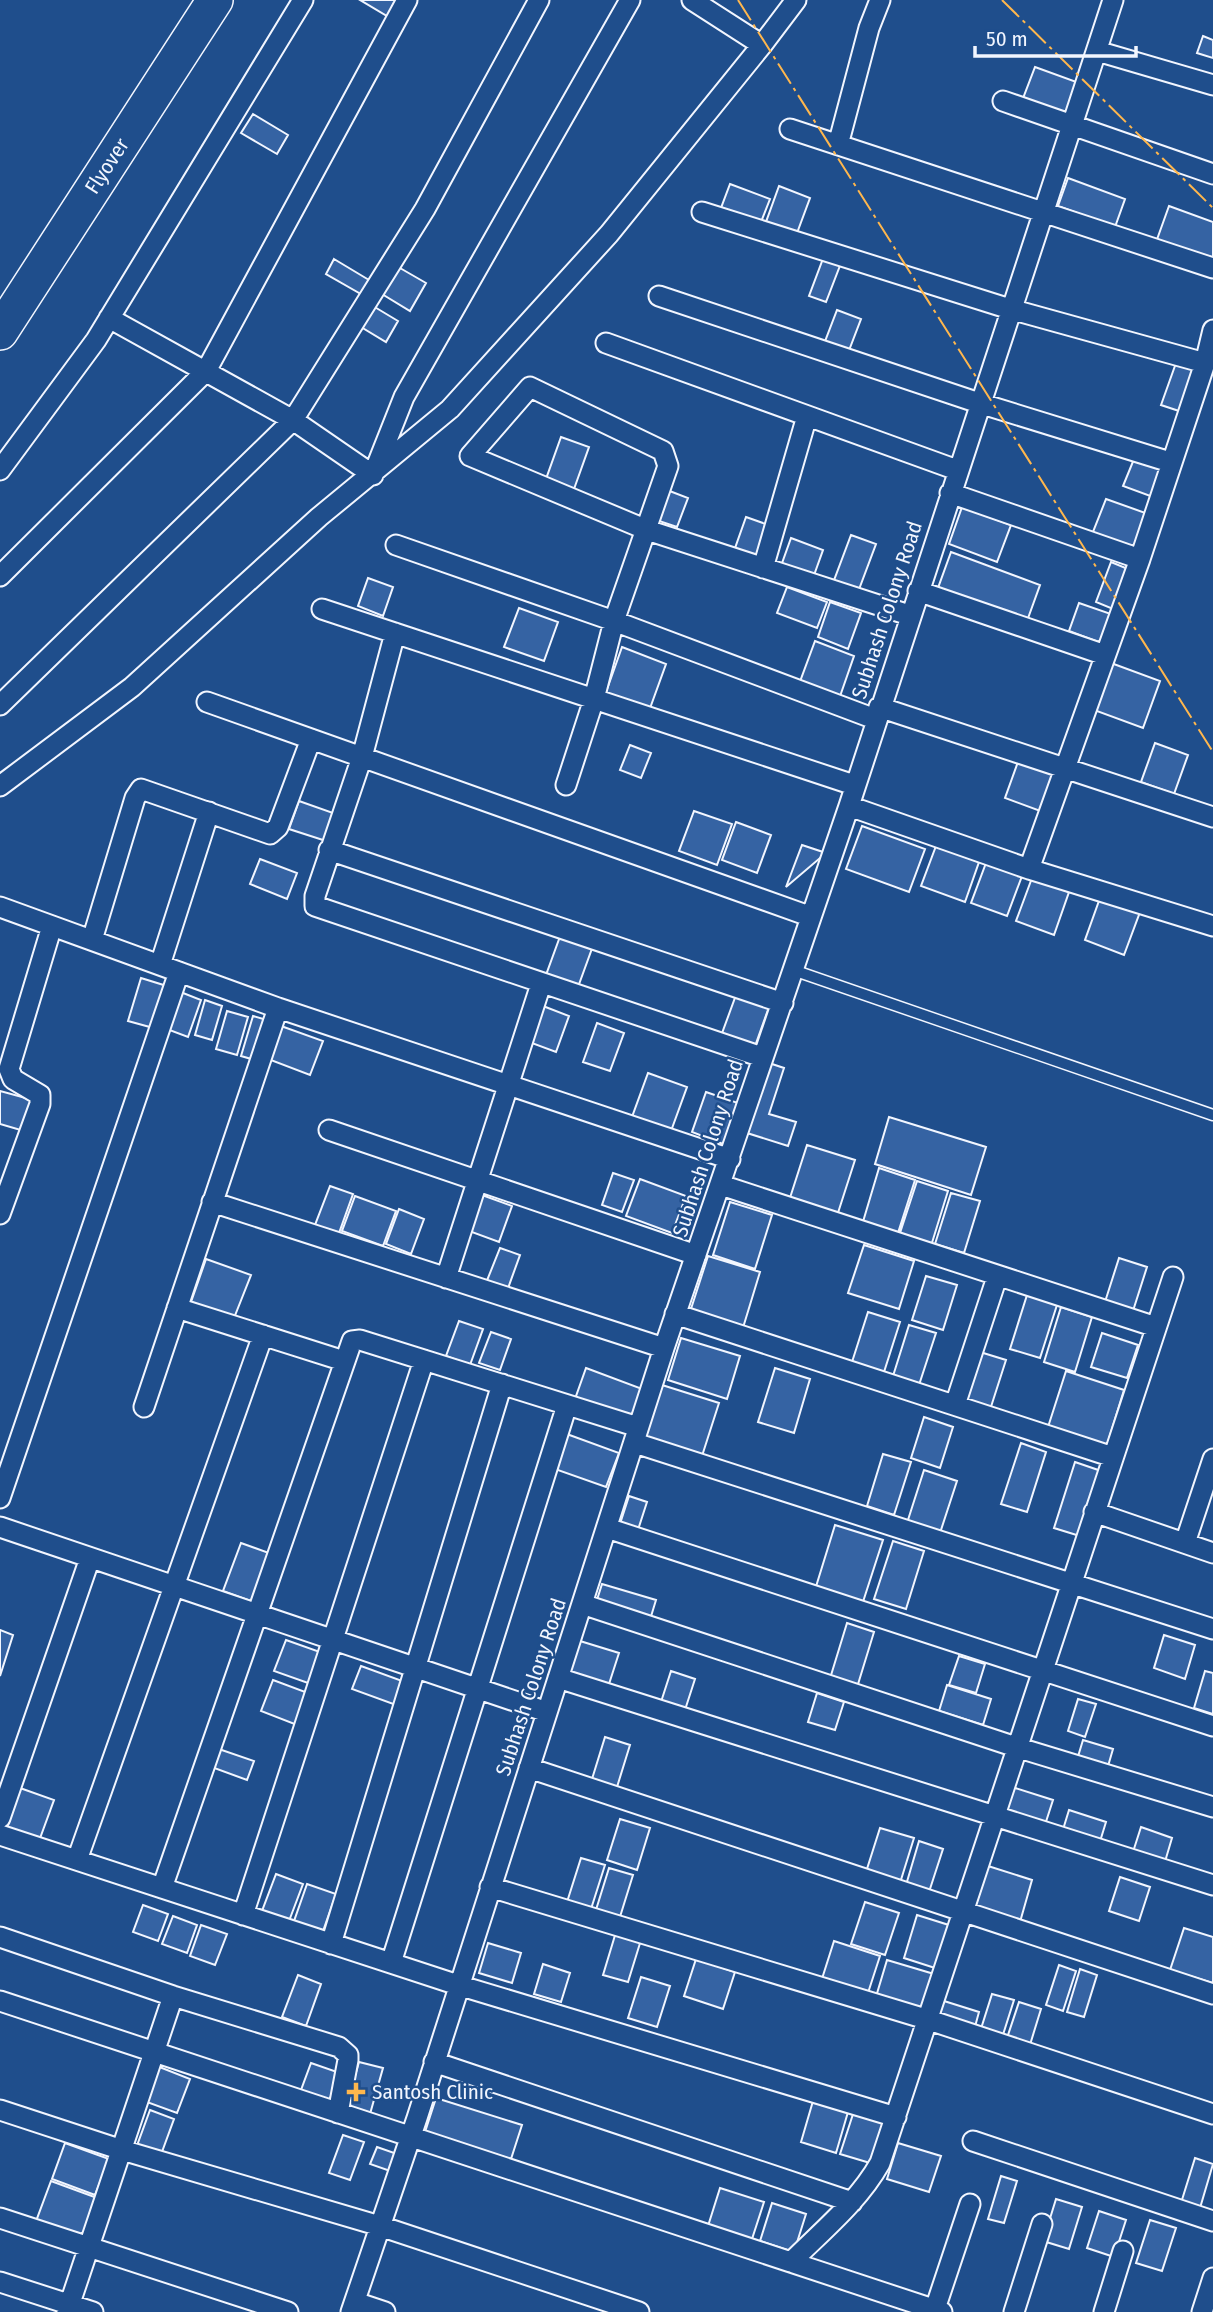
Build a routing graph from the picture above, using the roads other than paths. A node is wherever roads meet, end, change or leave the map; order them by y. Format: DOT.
graph roads {
  1 [pos="196,0"];
  2 [pos="215,0"];
  3 [pos="303,0"];
  4 [pos="407,0"];
  5 [pos="539,0"];
  6 [pos="630,0"];
  7 [pos="692,0"];
  8 [pos="796,0"];
  9 [pos="880,0"];
  10 [pos="1112,0"];
  11 [pos="762,45"];
  12 [pos="1097,51"];
  13 [pos="1213,85"];
  14 [pos="1003,101"];
  15 [pos="1070,124"];
  16 [pos="790,129"];
  17 [pos="838,145"];
  18 [pos="1213,174"];
  19 [pos="1042,211"];
  20 [pos="702,212"];
  21 [pos="1213,268"];
  22 [pos="0,286"];
  23 [pos="659,296"];
  24 [pos="1010,309"];
  25 [pos="109,318"];
  26 [pos="1213,330"];
  27 [pos="0,332"];
  28 [pos="606,343"];
  29 [pos="1205,363"];
  30 [pos="206,371"];
  31 [pos="979,403"];
  32 [pos="807,416"];
  33 [pos="293,420"];
  34 [pos="1170,462"];
  35 [pos="0,470"];
  36 [pos="957,470"];
  37 [pos="373,475"];
  38 [pos="950,493"];
  39 [pos="648,530"];
  40 [pos="396,545"];
  41 [pos="1140,559"];
  42 [pos="763,568"];
  43 [pos="0,576"];
  44 [pos="918,591"];
  45 [pos="322,609"];
  46 [pos="909,615"];
  47 [pos="614,621"];
  48 [pos="396,633"];
  49 [pos="1105,656"];
  50 [pos="594,699"];
  51 [pos="207,702"];
  52 [pos="0,705"];
  53 [pos="877,713"];
  54 [pos="311,739"];
  55 [pos="362,757"];
  56 [pos="1065,768"];
  57 [pos="566,785"];
  58 [pos="854,785"];
  59 [pos="0,786"];
  60 [pos="849,806"];
  61 [pos="209,812"];
  62 [pos="1213,817"];
  63 [pos="329,850"];
  64 [pos="1028,869"];
  65 [pos="0,907"];
  66 [pos="809,916"];
  67 [pos="52,926"];
  68 [pos="1213,926"];
  69 [pos="92,940"];
  70 [pos="160,965"];
  71 [pos="793,970"];
  72 [pos="179,972"];
  73 [pos="541,984"];
  74 [pos="783,1003"];
  75 [pos="278,1008"];
  76 [pos="762,1057"];
  77 [pos="510,1085"];
  78 [pos="1213,1115"];
  79 [pos="329,1130"];
  80 [pos="730,1159"];
  81 [pos="479,1180"];
  82 [pos="721,1185"];
  83 [pos="212,1202"];
  84 [pos="0,1214"];
  85 [pos="696,1255"];
  86 [pos="997,1277"];
  87 [pos="1173,1277"];
  88 [pos="446,1278"];
  89 [pos="177,1308"];
  90 [pos="675,1314"];
  91 [pos="1156,1327"];
  92 [pos="263,1335"];
  93 [pos="663,1348"];
  94 [pos="424,1360"];
  95 [pos="344,1361"];
  96 [pos="502,1384"];
  97 [pos="567,1405"];
  98 [pos="955,1405"];
  99 [pos="144,1407"];
  100 [pos="636,1435"];
  101 [pos="1113,1457"];
  102 [pos="1213,1461"];
  103 [pos="0,1498"];
  104 [pos="1094,1512"];
  105 [pos="0,1527"];
  106 [pos="607,1528"];
  107 [pos="1185,1543"];
  108 [pos="1213,1553"];
  109 [pos="90,1558"];
  110 [pos="1071,1582"];
  111 [pos="174,1586"];
  112 [pos="582,1604"];
  113 [pos="256,1614"];
  114 [pos="1213,1629"];
  115 [pos="331,1639"];
  116 [pos="415,1668"];
  117 [pos="1042,1670"];
  118 [pos="558,1678"];
  119 [pos="477,1689"];
  120 [pos="547,1712"];
  121 [pos="1213,1726"];
  122 [pos="1016,1747"];
  123 [pos="529,1768"];
  124 [pos="1213,1807"];
  125 [pos="993,1815"];
  126 [pos="0,1818"];
  127 [pos="0,1835"];
  128 [pos="77,1860"];
  129 [pos="1213,1885"];
  130 [pos="490,1887"];
  131 [pos="162,1888"];
  132 [pos="963,1912"];
  133 [pos="243,1915"];
  134 [pos="0,1937"];
  135 [pos="331,1944"];
  136 [pos="391,1963"];
  137 [pos="458,1985"];
  138 [pos="1213,1994"];
  139 [pos="173,1996"];
  140 [pos="0,2001"];
  141 [pos="929,2020"];
  142 [pos="155,2052"];
  143 [pos="434,2062"];
  144 [pos="0,2110"];
  145 [pos="338,2113"];
  146 [pos="1213,2114"];
  147 [pos="896,2117"];
  148 [pos="411,2137"];
  149 [pos="973,2141"];
  150 [pos="122,2150"];
  151 [pos="852,2202"];
  152 [pos="970,2204"];
  153 [pos="0,2218"];
  154 [pos="1213,2221"];
  155 [pos="1042,2224"];
  156 [pos="380,2227"];
  157 [pos="89,2247"];
  158 [pos="1123,2251"];
  159 [pos="790,2262"];
  160 [pos="1213,2278"];
  161 [pos="0,2282"];
  162 [pos="353,2307"];
  163 [pos="69,2308"];
  164 [pos="937,2311"];
  165 [pos="93,2312"];
  166 [pos="288,2312"];
  167 [pos="385,2312"];
  168 [pos="639,2312"];
  169 [pos="1014,2312"];
  170 [pos="1104,2312"];
  171 [pos="1202,2312"];
  1 -- 22 [label="highway, Flyover"];
  2 -- 27 [label="highway, Flyover"];
  3 -- 25 [label="street"];
  4 -- 30 [label="street"];
  5 -- 33 [label="street"];
  6 -- 37 [label="street"];
  7 -- 11 [label="street"];
  8 -- 11 [label="street"];
  9 -- 17 [label="street"];
  10 -- 12 [label="street, Subhash Colony Road"];
  11 -- 37 [label="street"];
  12 -- 13 [label="street"];
  12 -- 15 [label="street, Subhash Colony Road"];
  14 -- 15 [label="street"];
  15 -- 18 [label="street"];
  15 -- 19 [label="street, Subhash Colony Road"];
  16 -- 17 [label="street"];
  17 -- 19 [label="street"];
  19 -- 21 [label="street"];
  19 -- 24 [label="street, Subhash Colony Road"];
  20 -- 24 [label="street"];
  23 -- 31 [label="street"];
  24 -- 29 [label="street"];
  24 -- 31 [label="street, Subhash Colony Road"];
  25 -- 30 [label="street"];
  25 -- 35 [label="street"];
  26 -- 29 [label="street"];
  28 -- 32 [label="street"];
  29 -- 34 [label="street"];
  30 -- 33 [label="street"];
  30 -- 43 [label="street"];
  31 -- 34 [label="street"];
  31 -- 36 [label="street, Subhash Colony Road"];
  32 -- 36 [label="street"];
  32 -- 42 [label="street"];
  33 -- 37 [label="street"];
  33 -- 52 [label="street"];
  34 -- 41 [label="street"];
  36 -- 38 [label="street, Subhash Colony Road"];
  37 -- 59 [label="street"];
  38 -- 41 [label="street"];
  38 -- 44 [label="street, Subhash Colony Road"];
  39 -- 39 [label="street"];
  39 -- 42 [label="street"];
  39 -- 47 [label="street"];
  40 -- 47 [label="street"];
  41 -- 49 [label="street"];
  42 -- 46 [label="street"];
  44 -- 46 [label="street, Subhash Colony Road"];
  44 -- 49 [label="street"];
  45 -- 48 [label="street"];
  46 -- 53 [label="street, Subhash Colony Road"];
  47 -- 50 [label="street"];
  47 -- 53 [label="street"];
  48 -- 50 [label="street"];
  48 -- 55 [label="street"];
  49 -- 56 [label="street"];
  50 -- 57 [label="street"];
  50 -- 58 [label="street"];
  51 -- 54 [label="street"];
  53 -- 56 [label="street"];
  53 -- 58 [label="street, Subhash Colony Road"];
  54 -- 55 [label="street"];
  54 -- 61 [label="street"];
  55 -- 63 [label="street"];
  55 -- 66 [label="street"];
  56 -- 62 [label="street"];
  56 -- 64 [label="street"];
  58 -- 60 [label="street, Subhash Colony Road"];
  60 -- 64 [label="street"];
  60 -- 66 [label="street, Subhash Colony Road"];
  61 -- 69 [label="street"];
  61 -- 70 [label="street"];
  63 -- 73 [label="street"];
  63 -- 74 [label="street"];
  64 -- 68 [label="street"];
  65 -- 67 [label="street"];
  66 -- 71 [label="street, Subhash Colony Road"];
  67 -- 69 [label="street"];
  67 -- 84 [label="street"];
  69 -- 70 [label="street"];
  70 -- 72 [label="street"];
  71 -- 74 [label="street, Subhash Colony Road"];
  71 -- 78 [label="lane"];
  72 -- 75 [label="street"];
  72 -- 103 [label="street"];
  73 -- 76 [label="street"];
  73 -- 77 [label="street"];
  74 -- 76 [label="street, Subhash Colony Road"];
  75 -- 77 [label="street"];
  75 -- 83 [label="street"];
  76 -- 80 [label="street, Subhash Colony Road"];
  77 -- 80 [label="street"];
  77 -- 81 [label="street"];
  79 -- 81 [label="street"];
  80 -- 82 [label="street, Subhash Colony Road"];
  81 -- 85 [label="street"];
  81 -- 88 [label="street"];
  82 -- 85 [label="street, Subhash Colony Road"];
  82 -- 86 [label="street"];
  83 -- 88 [label="street"];
  83 -- 89 [label="street"];
  85 -- 90 [label="street, Subhash Colony Road"];
  86 -- 91 [label="street"];
  86 -- 98 [label="street"];
  87 -- 91 [label="street"];
  88 -- 93 [label="street"];
  89 -- 92 [label="street"];
  89 -- 99 [label="street"];
  90 -- 93 [label="street, Subhash Colony Road"];
  90 -- 98 [label="street"];
  91 -- 101 [label="street"];
  92 -- 95 [label="street"];
  92 -- 111 [label="street"];
  93 -- 100 [label="street, Subhash Colony Road"];
  94 -- 95 [label="street"];
  94 -- 96 [label="street"];
  94 -- 115 [label="street"];
  95 -- 113 [label="street"];
  96 -- 97 [label="street"];
  96 -- 116 [label="street"];
  97 -- 100 [label="street"];
  97 -- 119 [label="street"];
  98 -- 101 [label="street"];
  100 -- 106 [label="street, Subhash Colony Road"];
  100 -- 110 [label="street"];
  101 -- 104 [label="street"];
  102 -- 107 [label="street"];
  104 -- 107 [label="street"];
  104 -- 110 [label="street"];
  105 -- 109 [label="street"];
  106 -- 112 [label="street, Subhash Colony Road"];
  106 -- 117 [label="street"];
  107 -- 108 [label="street"];
  109 -- 111 [label="street"];
  109 -- 126 [label="street"];
  110 -- 114 [label="street"];
  110 -- 117 [label="street"];
  111 -- 113 [label="street"];
  111 -- 128 [label="street"];
  112 -- 118 [label="street, Subhash Colony Road"];
  112 -- 122 [label="street"];
  113 -- 115 [label="street"];
  113 -- 131 [label="street"];
  115 -- 116 [label="street"];
  115 -- 133 [label="street"];
  116 -- 119 [label="street"];
  116 -- 135 [label="street"];
  117 -- 121 [label="street"];
  117 -- 122 [label="street"];
  118 -- 120 [label="street, Subhash Colony Road"];
  118 -- 125 [label="street"];
  119 -- 120 [label="street"];
  119 -- 136 [label="street"];
  120 -- 123 [label="street, Subhash Colony Road"];
  122 -- 124 [label="street"];
  122 -- 125 [label="street"];
  123 -- 130 [label="street, Subhash Colony Road"];
  123 -- 132 [label="street"];
  125 -- 129 [label="street"];
  125 -- 132 [label="street"];
  127 -- 128 [label="street"];
  128 -- 131 [label="street"];
  130 -- 137 [label="street, Subhash Colony Road"];
  130 -- 141 [label="street"];
  131 -- 133 [label="street"];
  132 -- 138 [label="street"];
  132 -- 141 [label="street"];
  133 -- 135 [label="street"];
  134 -- 139 [label="street"];
  135 -- 136 [label="street"];
  136 -- 137 [label="street"];
  137 -- 143 [label="street, Subhash Colony Road"];
  137 -- 147 [label="street"];
  139 -- 142 [label="street"];
  139 -- 145 [label="street"];
  140 -- 142 [label="street"];
  141 -- 146 [label="street"];
  141 -- 147 [label="street"];
  142 -- 145 [label="street"];
  142 -- 150 [label="street"];
  143 -- 148 [label="street, Subhash Colony Road"];
  143 -- 151 [label="street"];
  144 -- 150 [label="street"];
  145 -- 148 [label="street"];
  147 -- 151 [label="street"];
  148 -- 156 [label="street, Subhash Colony Road"];
  148 -- 159 [label="street"];
  149 -- 154 [label="street"];
  150 -- 156 [label="street"];
  150 -- 157 [label="street"];
  151 -- 159 [label="street"];
  152 -- 164 [label="street"];
  153 -- 157 [label="street"];
  155 -- 169 [label="street"];
  156 -- 162 [label="street, Subhash Colony Road"];
  156 -- 168 [label="street"];
  157 -- 163 [label="street"];
  157 -- 166 [label="street"];
  158 -- 170 [label="street"];
  159 -- 164 [label="street"];
  160 -- 171 [label="street"];
  161 -- 163 [label="street"];
  162 -- 167 [label="street"];
  163 -- 165 [label="street"];
}
